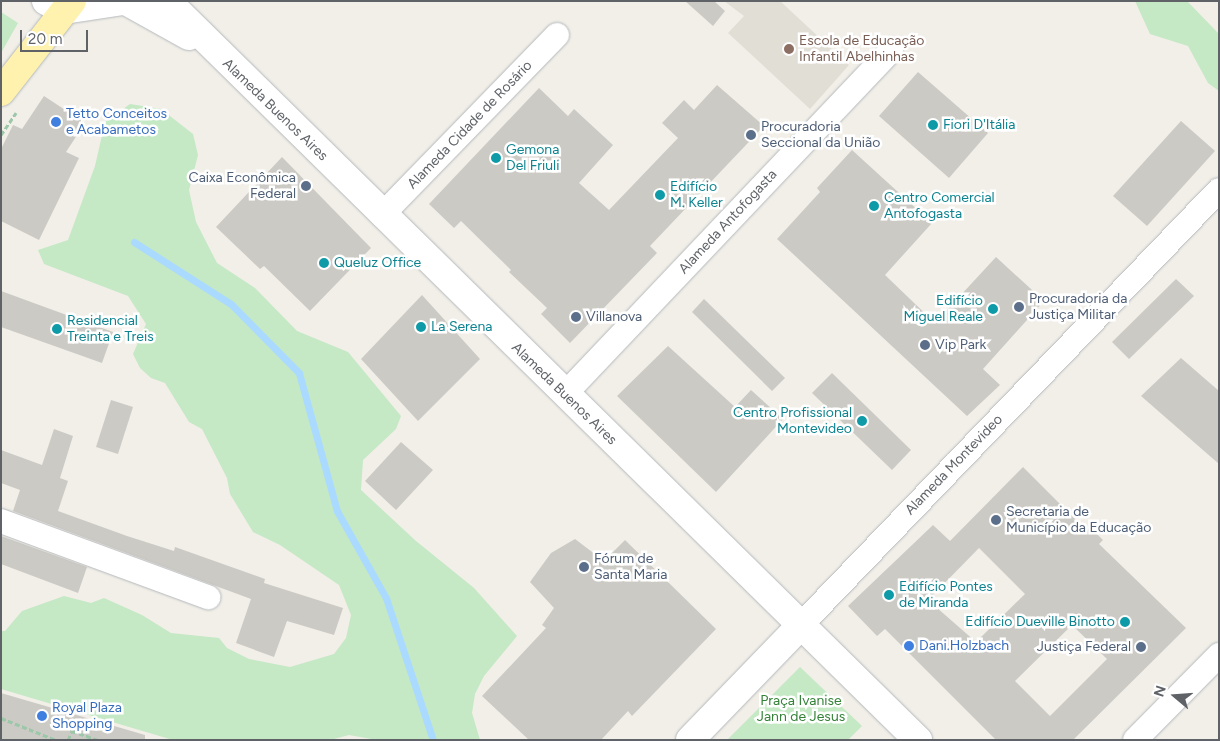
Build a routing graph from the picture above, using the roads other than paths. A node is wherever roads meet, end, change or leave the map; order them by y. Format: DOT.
graph roads {
  1 [pos="124,1"];
  2 [pos="167,1"];
  3 [pos="60,4"];
  4 [pos="557,36"];
  5 [pos="210,47"];
  6 [pos="891,50"];
  7 [pos="1,92"];
  8 [pos="1219,190"];
  9 [pos="382,215"];
  10 [pos="565,394"];
  11 [pos="1,521"];
  12 [pos="208,597"];
  13 [pos="801,625"];
  14 [pos="1219,655"];
  15 [pos="690,740"];
  16 [pos="918,740"];
  17 [pos="1135,740"];
  1 -- 3 [label="street, Alameda Buenos Aires"];
  1 -- 5 [label="street, Alameda Buenos Aires"];
  2 -- 5 [label="street, Alameda Buenos Aires"];
  3 -- 7 [label="main road"];
  4 -- 9 [label="street, Alameda Cidade de Rosário"];
  5 -- 9 [label="street, Alameda Buenos Aires"];
  6 -- 10 [label="street, Alameda Antofogasta"];
  8 -- 13 [label="street, Alameda Montevideo"];
  9 -- 10 [label="street, Alameda Buenos Aires"];
  10 -- 13 [label="street, Alameda Buenos Aires"];
  11 -- 12 [label="street"];
  13 -- 15 [label="street, Alameda Montevideo"];
  13 -- 16 [label="street, Alameda Buenos Aires"];
  14 -- 17 [label="street"];
}
